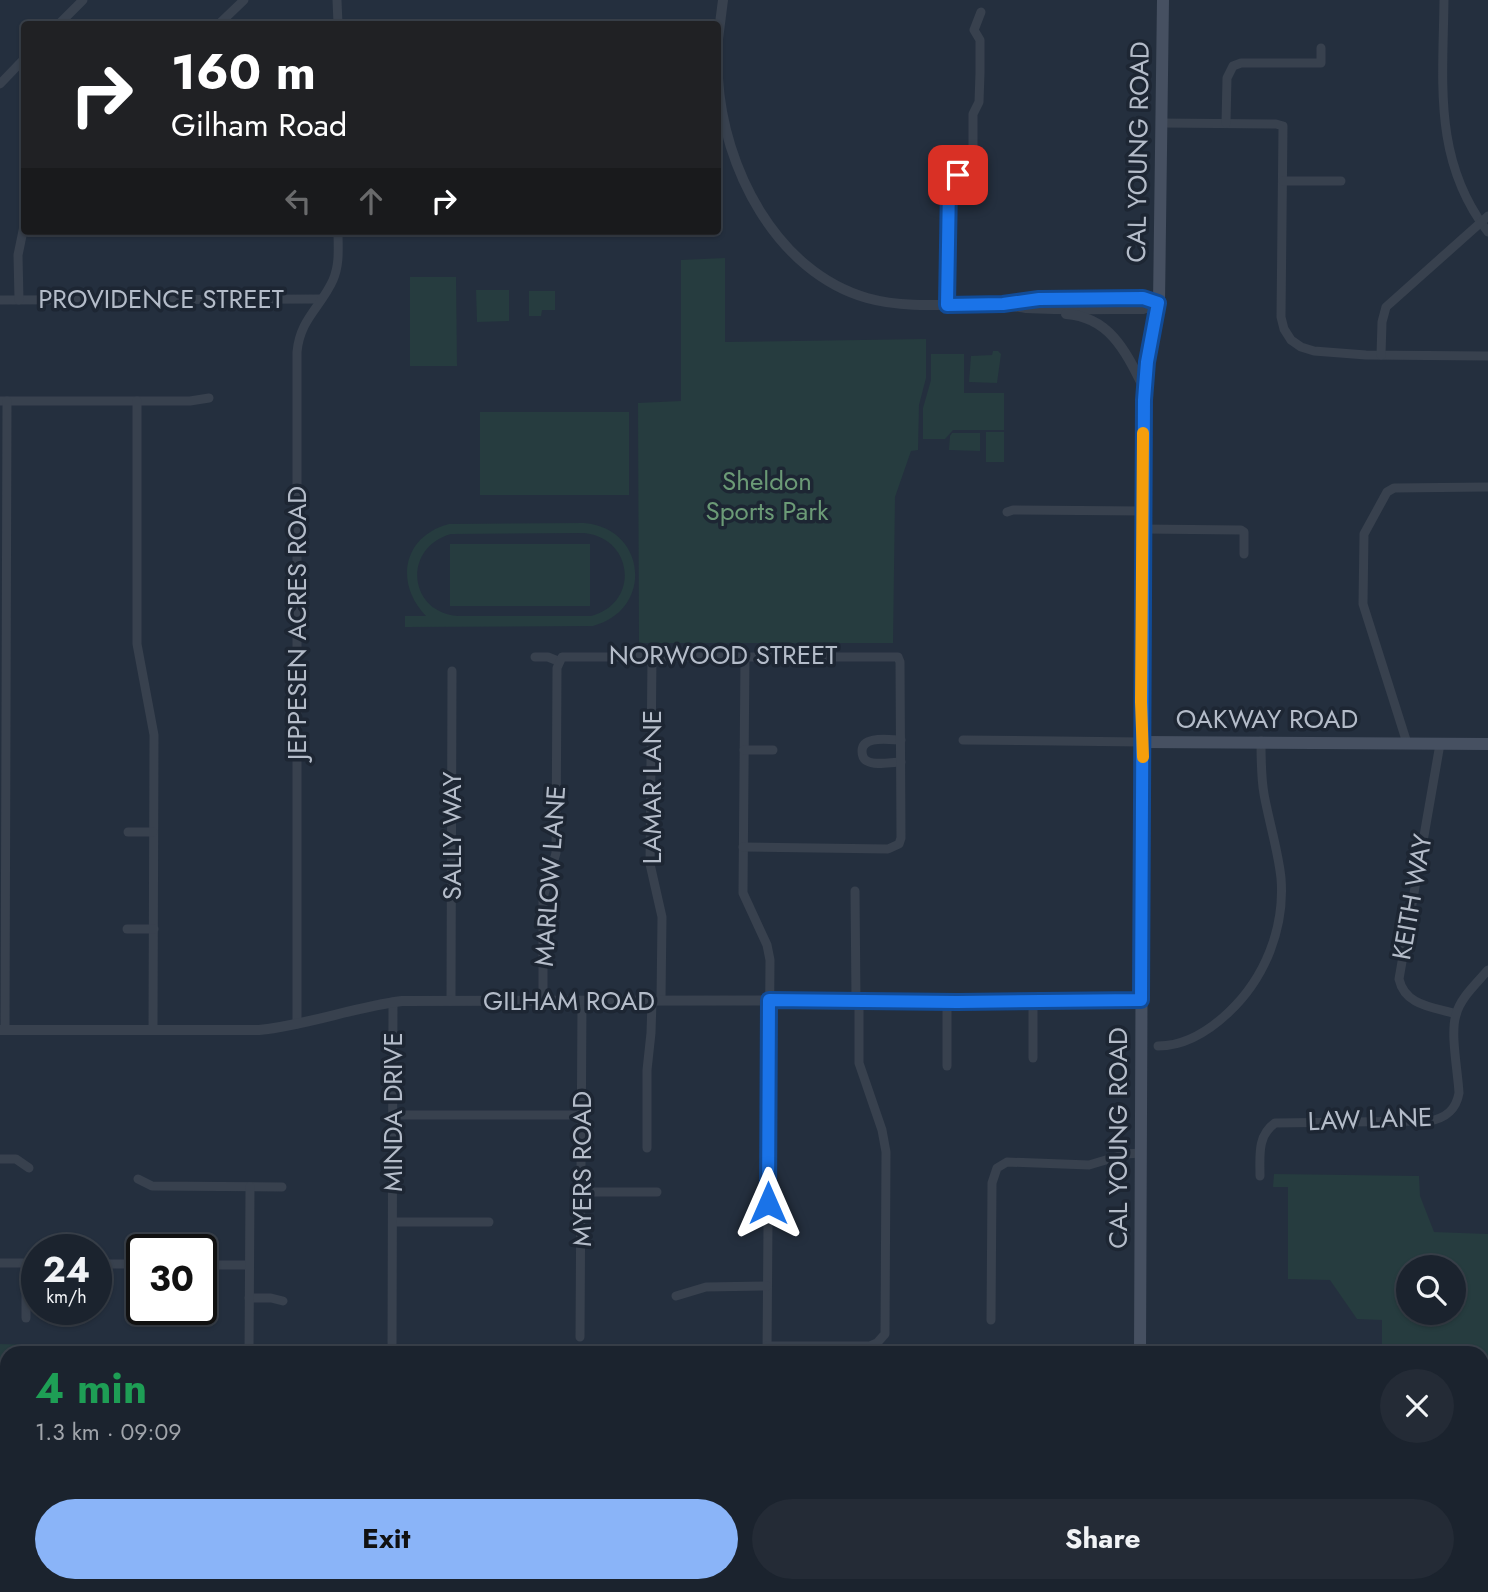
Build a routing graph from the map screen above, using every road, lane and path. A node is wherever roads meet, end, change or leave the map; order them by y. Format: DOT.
graph roads {
  1 [pos="83,0"];
  2 [pos="244,0"];
  3 [pos="337,0"];
  4 [pos="723,0"];
  5 [pos="1163,0"];
  6 [pos="1444,0"];
  7 [pos="981,12"];
  8 [pos="62,21"];
  9 [pos="222,21"];
  10 [pos="338,21"];
  11 [pos="720,21"];
  12 [pos="1321,48"];
  13 [pos="21,62"];
  14 [pos="0,84"];
  15 [pos="721,98"];
  16 [pos="1161,123"];
  17 [pos="1226,123"];
  18 [pos="1283,181"];
  19 [pos="1341,181"];
  20 [pos="1484,219"];
  21 [pos="1488,232"];
  22 [pos="22,235"];
  23 [pos="338,235"];
  24 [pos="321,299"];
  25 [pos="0,300"];
  26 [pos="19,300"];
  27 [pos="1158,303"];
  28 [pos="1003,304"];
  29 [pos="947,305"];
  30 [pos="1025,308"];
  31 [pos="1291,340"];
  32 [pos="1284,347"];
  33 [pos="1381,355"];
  34 [pos="1488,356"];
  35 [pos="1144,388"];
  36 [pos="209,398"];
  37 [pos="4,401"];
  38 [pos="137,401"];
  39 [pos="1488,487"];
  40 [pos="1143,511"];
  41 [pos="1007,512"];
  42 [pos="1142,529"];
  43 [pos="1244,554"];
  44 [pos="652,656"];
  45 [pos="745,656"];
  46 [pos="534,657"];
  47 [pos="558,664"];
  48 [pos="452,671"];
  49 [pos="3,701"];
  50 [pos="901,740"];
  51 [pos="963,740"];
  52 [pos="1261,741"];
  53 [pos="1142,742"];
  54 [pos="1407,743"];
  55 [pos="1440,744"];
  56 [pos="1488,744"];
  57 [pos="744,750"];
  58 [pos="773,750"];
  59 [pos="901,762"];
  60 [pos="128,832"];
  61 [pos="153,832"];
  62 [pos="743,847"];
  63 [pos="855,891"];
  64 [pos="127,929"];
  65 [pos="153,929"];
  66 [pos="3,958"];
  67 [pos="1488,970"];
  68 [pos="543,1000"];
  69 [pos="582,1000"];
  70 [pos="657,1000"];
  71 [pos="769,1000"];
  72 [pos="1033,1000"];
  73 [pos="1141,1000"];
  74 [pos="451,1001"];
  75 [pos="393,1002"];
  76 [pos="858,1002"];
  77 [pos="947,1002"];
  78 [pos="1456,1014"];
  79 [pos="297,1024"];
  80 [pos="2,1030"];
  81 [pos="153,1030"];
  82 [pos="1158,1046"];
  83 [pos="1034,1058"];
  84 [pos="947,1066"];
  85 [pos="393,1115"];
  86 [pos="582,1115"];
  87 [pos="647,1148"];
  88 [pos="1141,1153"];
  89 [pos="0,1159"];
  90 [pos="29,1168"];
  91 [pos="1260,1177"];
  92 [pos="138,1179"];
  93 [pos="250,1187"];
  94 [pos="282,1187"];
  95 [pos="582,1192"];
  96 [pos="657,1192"];
  97 [pos="393,1222"];
  98 [pos="489,1222"];
  99 [pos="0,1263"];
  100 [pos="21,1264"];
  101 [pos="217,1265"];
  102 [pos="249,1265"];
  103 [pos="767,1286"];
  104 [pos="676,1296"];
  105 [pos="249,1298"];
  106 [pos="283,1301"];
  107 [pos="991,1320"];
  108 [pos="580,1338"];
  109 [pos="249,1346"];
  110 [pos="392,1346"];
  111 [pos="767,1346"];
  112 [pos="870,1346"];
  113 [pos="1140,1346"];
  1 -- 8 [label="street"];
  2 -- 9 [label="street"];
  3 -- 10 [label="street"];
  4 -- 11 [label="street"];
  5 -- 16 [label="main road, CAL YOUNG ROAD"];
  6 -- 20 [label="street"];
  7 -- 29 [label="street"];
  12 -- 17 [label="street"];
  13 -- 14 [label="street"];
  15 -- 29 [label="street"];
  16 -- 17 [label="street"];
  16 -- 27 [label="main road, CAL YOUNG ROAD"];
  17 -- 18 [label="street"];
  18 -- 19 [label="street"];
  18 -- 31 [label="street"];
  20 -- 21 [label="street"];
  20 -- 33 [label="street"];
  22 -- 26 [label="street"];
  23 -- 24 [label="street, JEPPESEN ACRES ROAD"];
  24 -- 26 [label="street, PROVIDENCE STREET"];
  24 -- 79 [label="street, JEPPESEN ACRES ROAD"];
  25 -- 26 [label="street, PROVIDENCE STREET"];
  27 -- 28 [label="street"];
  27 -- 30 [label="street"];
  27 -- 35 [label="main road, CAL YOUNG ROAD"];
  28 -- 29 [label="street"];
  28 -- 30 [label="street"];
  30 -- 35 [label="street"];
  31 -- 32 [label="street"];
  31 -- 33 [label="street"];
  33 -- 34 [label="street"];
  35 -- 40 [label="main road, CAL YOUNG ROAD"];
  36 -- 38 [label="street"];
  37 -- 38 [label="street"];
  37 -- 49 [label="street"];
  38 -- 61 [label="street"];
  39 -- 54 [label="street"];
  40 -- 41 [label="street"];
  40 -- 42 [label="main road, CAL YOUNG ROAD"];
  42 -- 43 [label="street"];
  42 -- 53 [label="main road, CAL YOUNG ROAD"];
  44 -- 45 [label="street, NORWOOD STREET"];
  44 -- 47 [label="street, NORWOOD STREET"];
  44 -- 70 [label="street, LAMAR LANE"];
  45 -- 50 [label="street, NORWOOD STREET"];
  45 -- 57 [label="street"];
  46 -- 47 [label="street, NORWOOD STREET"];
  47 -- 68 [label="street, MARLOW LANE"];
  48 -- 74 [label="street, SALLY WAY"];
  49 -- 66 [label="street"];
  50 -- 59 [label="street"];
  50 -- 59 [label="street"];
  51 -- 53 [label="street, OAKWAY ROAD"];
  52 -- 53 [label="main road, OAKWAY ROAD"];
  52 -- 54 [label="main road, OAKWAY ROAD"];
  52 -- 82 [label="street"];
  53 -- 73 [label="main road, CAL YOUNG ROAD"];
  54 -- 55 [label="main road, OAKWAY ROAD"];
  55 -- 56 [label="main road, OAKWAY ROAD"];
  55 -- 78 [label="street, KEITH WAY"];
  57 -- 58 [label="street"];
  57 -- 62 [label="street"];
  59 -- 62 [label="street"];
  60 -- 61 [label="street"];
  61 -- 65 [label="street"];
  62 -- 71 [label="street"];
  63 -- 76 [label="street"];
  64 -- 65 [label="street"];
  65 -- 81 [label="street"];
  66 -- 80 [label="street"];
  67 -- 78 [label="street"];
  68 -- 69 [label="street, GILHAM ROAD"];
  68 -- 74 [label="street, GILHAM ROAD"];
  69 -- 70 [label="street, GILHAM ROAD"];
  69 -- 86 [label="street, MYERS ROAD"];
  70 -- 71 [label="street, GILHAM ROAD"];
  70 -- 87 [label="street, LAMAR LANE"];
  71 -- 76 [label="street, GILHAM ROAD"];
  71 -- 103 [label="street"];
  72 -- 73 [label="street, GILHAM ROAD"];
  72 -- 77 [label="street, GILHAM ROAD"];
  72 -- 83 [label="street"];
  73 -- 88 [label="main road, CAL YOUNG ROAD"];
  74 -- 75 [label="street, GILHAM ROAD"];
  75 -- 79 [label="street, GILHAM ROAD"];
  75 -- 85 [label="street, MINDA DRIVE"];
  76 -- 77 [label="street, GILHAM ROAD"];
  76 -- 112 [label="street"];
  77 -- 84 [label="street"];
  78 -- 91 [label="street, LAW LANE"];
  79 -- 81 [label="street, GILHAM ROAD"];
  80 -- 81 [label="street, GILHAM ROAD"];
  85 -- 86 [label="street"];
  85 -- 97 [label="street, MINDA DRIVE"];
  86 -- 95 [label="street, MYERS ROAD"];
  88 -- 107 [label="street"];
  88 -- 113 [label="main road, CAL YOUNG ROAD"];
  89 -- 90 [label="street"];
  92 -- 93 [label="street"];
  93 -- 94 [label="street"];
  93 -- 102 [label="street"];
  95 -- 96 [label="street"];
  95 -- 108 [label="street, MYERS ROAD"];
  97 -- 98 [label="street, MINDA DRIVE"];
  97 -- 110 [label="street, MINDA DRIVE"];
  99 -- 100 [label="street"];
  101 -- 102 [label="street"];
  102 -- 105 [label="street"];
  103 -- 104 [label="street"];
  103 -- 111 [label="street"];
  105 -- 106 [label="street"];
  105 -- 109 [label="street"];
}
